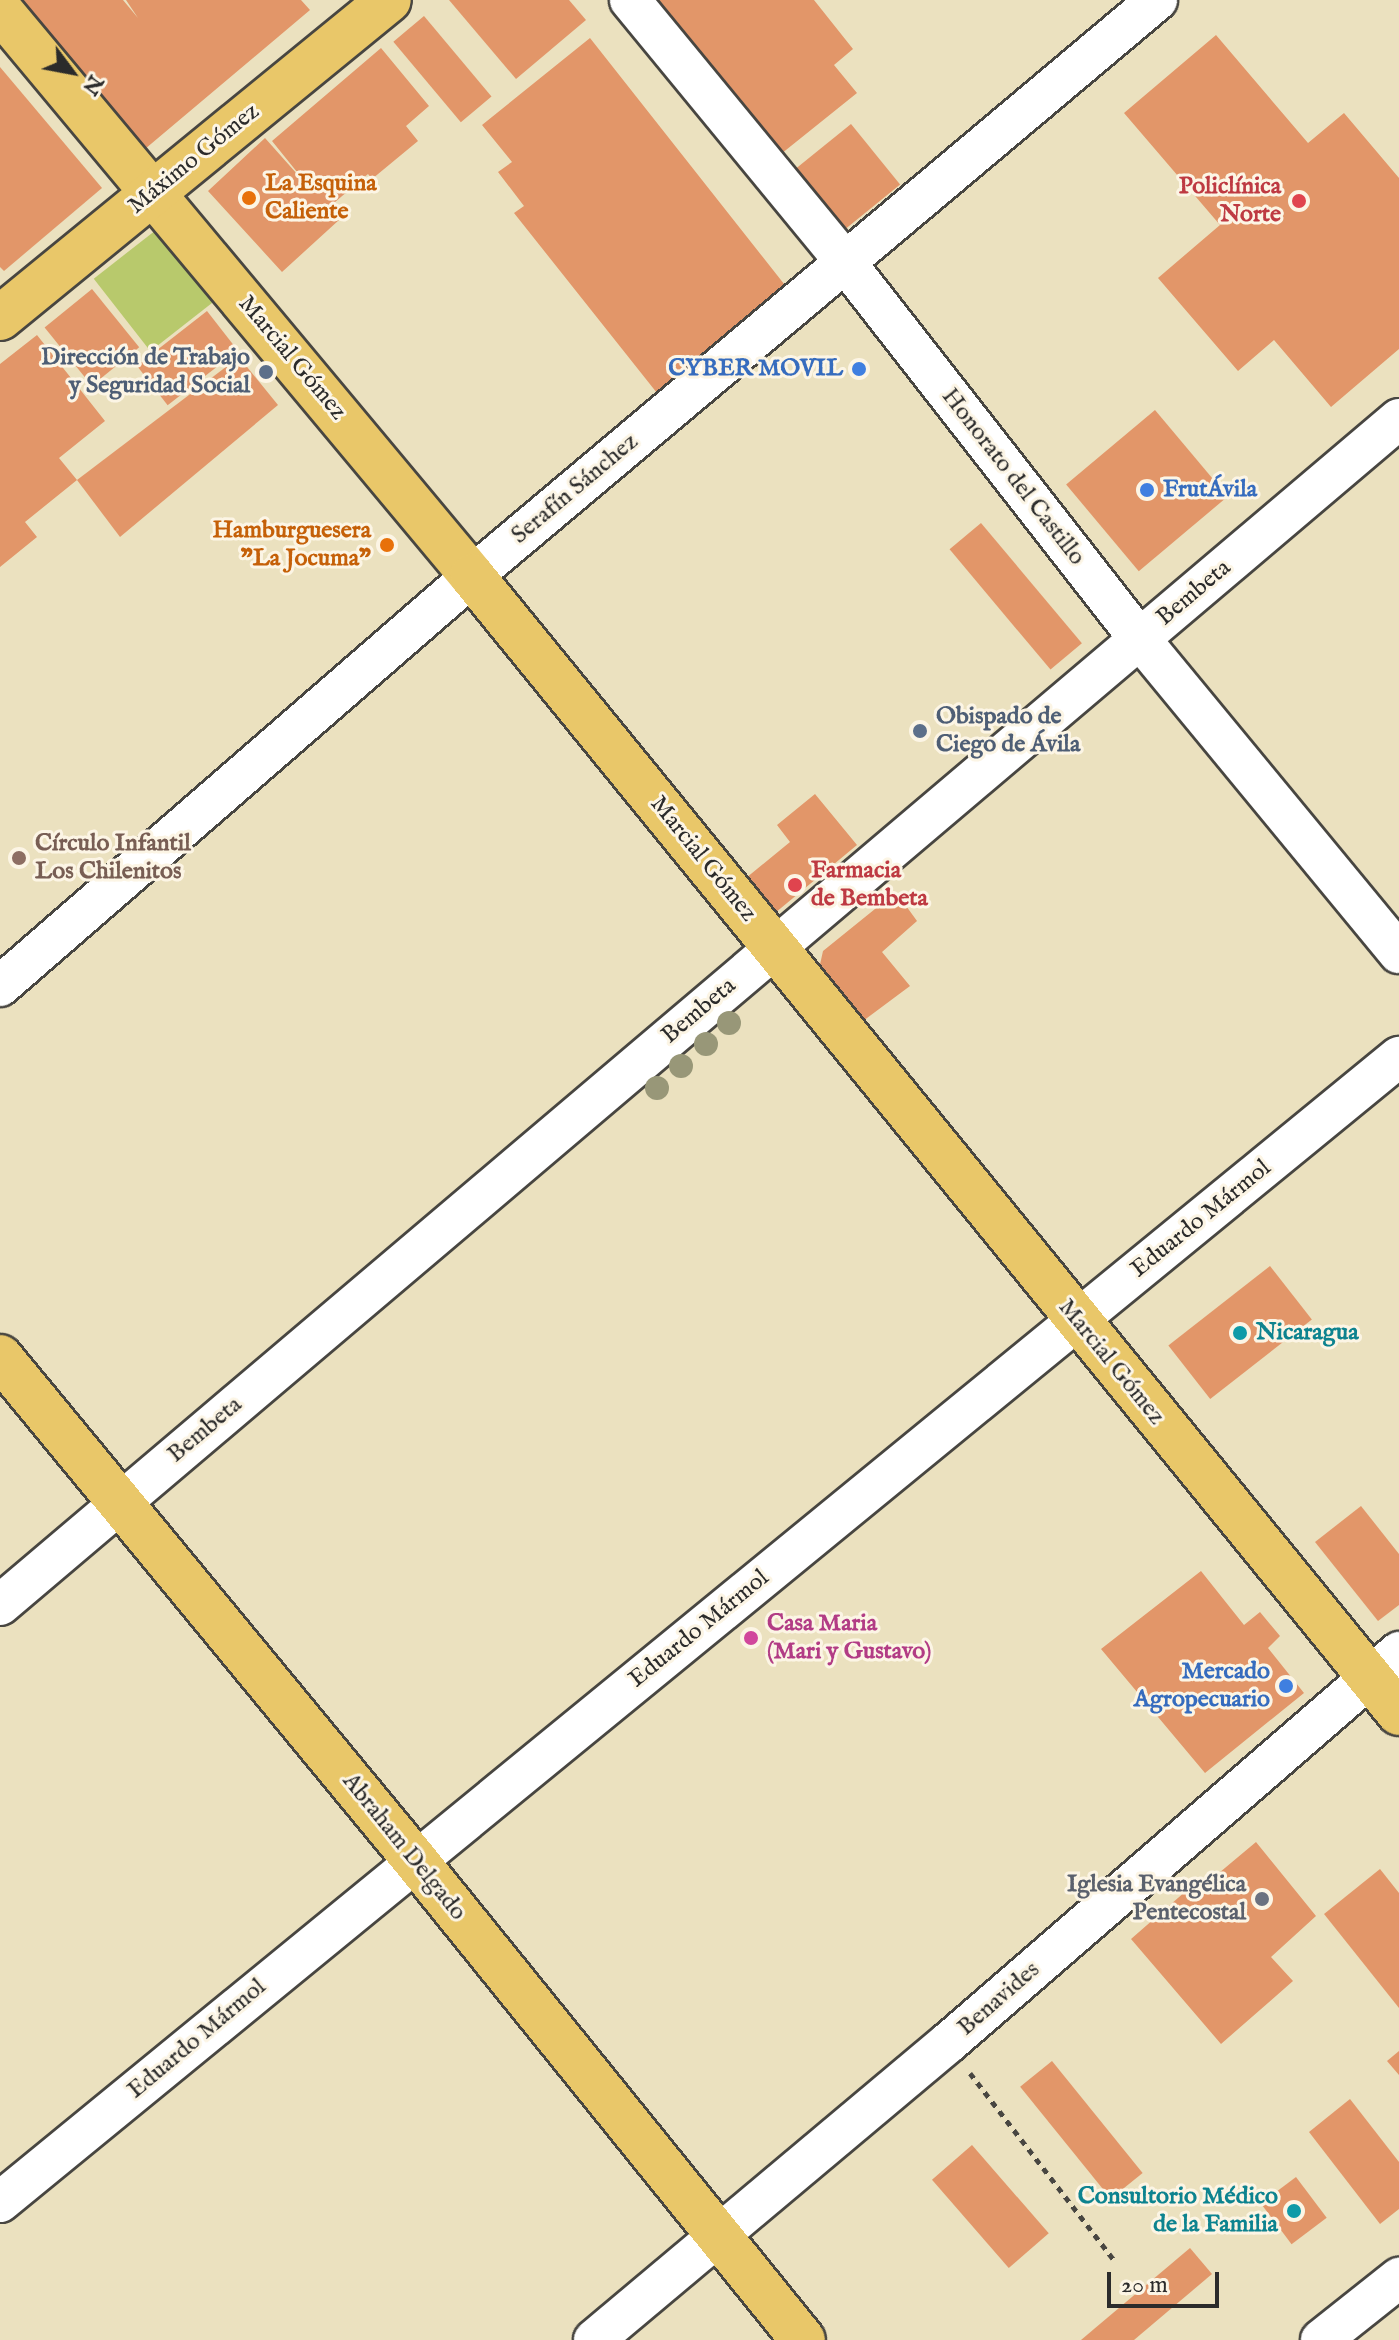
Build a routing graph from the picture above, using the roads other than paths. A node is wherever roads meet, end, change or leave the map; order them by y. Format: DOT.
graph roads {
  1 [pos="389,0"];
  2 [pos="630,0"];
  3 [pos="1157,0"];
  4 [pos="0,10"];
  5 [pos="154,191"];
  6 [pos="845,262"];
  7 [pos="0,318"];
  8 [pos="1399,419"];
  9 [pos="472,576"];
  10 [pos="1140,639"];
  11 [pos="776,948"];
  12 [pos="1399,953"];
  13 [pos="0,986"];
  14 [pos="1399,1057"];
  15 [pos="1076,1321"];
  16 [pos="0,1357"];
  17 [pos="120,1503"];
  18 [pos="0,1605"];
  19 [pos="1384,1664"];
  20 [pos="1399,1713"];
  21 [pos="415,1860"];
  22 [pos="0,2202"];
  23 [pos="719,2238"];
  24 [pos="1399,2278"];
  25 [pos="594,2340"];
  26 [pos="803,2340"];
  27 [pos="1321,2340"];
  1 -- 5 [label="main road, Máximo Gómez"];
  2 -- 6 [label="street, Honorato del Castillo"];
  3 -- 6 [label="street, Serafín Sánchez"];
  4 -- 5 [label="main road, Marcial Gómez"];
  5 -- 7 [label="main road, Máximo Gómez"];
  5 -- 9 [label="main road, Marcial Gómez"];
  6 -- 9 [label="street, Serafín Sánchez"];
  6 -- 10 [label="street, Honorato del Castillo"];
  8 -- 10 [label="street, Bembeta"];
  9 -- 11 [label="main road, Marcial Gómez"];
  9 -- 13 [label="street, Serafín Sánchez"];
  10 -- 11 [label="street, Bembeta"];
  10 -- 12 [label="street, Honorato del Castillo"];
  11 -- 15 [label="main road, Marcial Gómez"];
  11 -- 17 [label="street, Bembeta"];
  14 -- 15 [label="street, Eduardo Mármol"];
  15 -- 19 [label="main road, Marcial Gómez"];
  15 -- 21 [label="street, Eduardo Mármol"];
  16 -- 17 [label="main road, Abraham Delgado"];
  17 -- 18 [label="street, Bembeta"];
  17 -- 21 [label="main road, Abraham Delgado"];
  19 -- 20 [label="main road, Marcial Gómez"];
  19 -- 23 [label="street, Benavides"];
  21 -- 22 [label="street, Eduardo Mármol"];
  21 -- 23 [label="main road, Abraham Delgado"];
  23 -- 25 [label="street, Benavides"];
  23 -- 26 [label="main road, Abraham Delgado"];
  24 -- 27 [label="street"];
}
